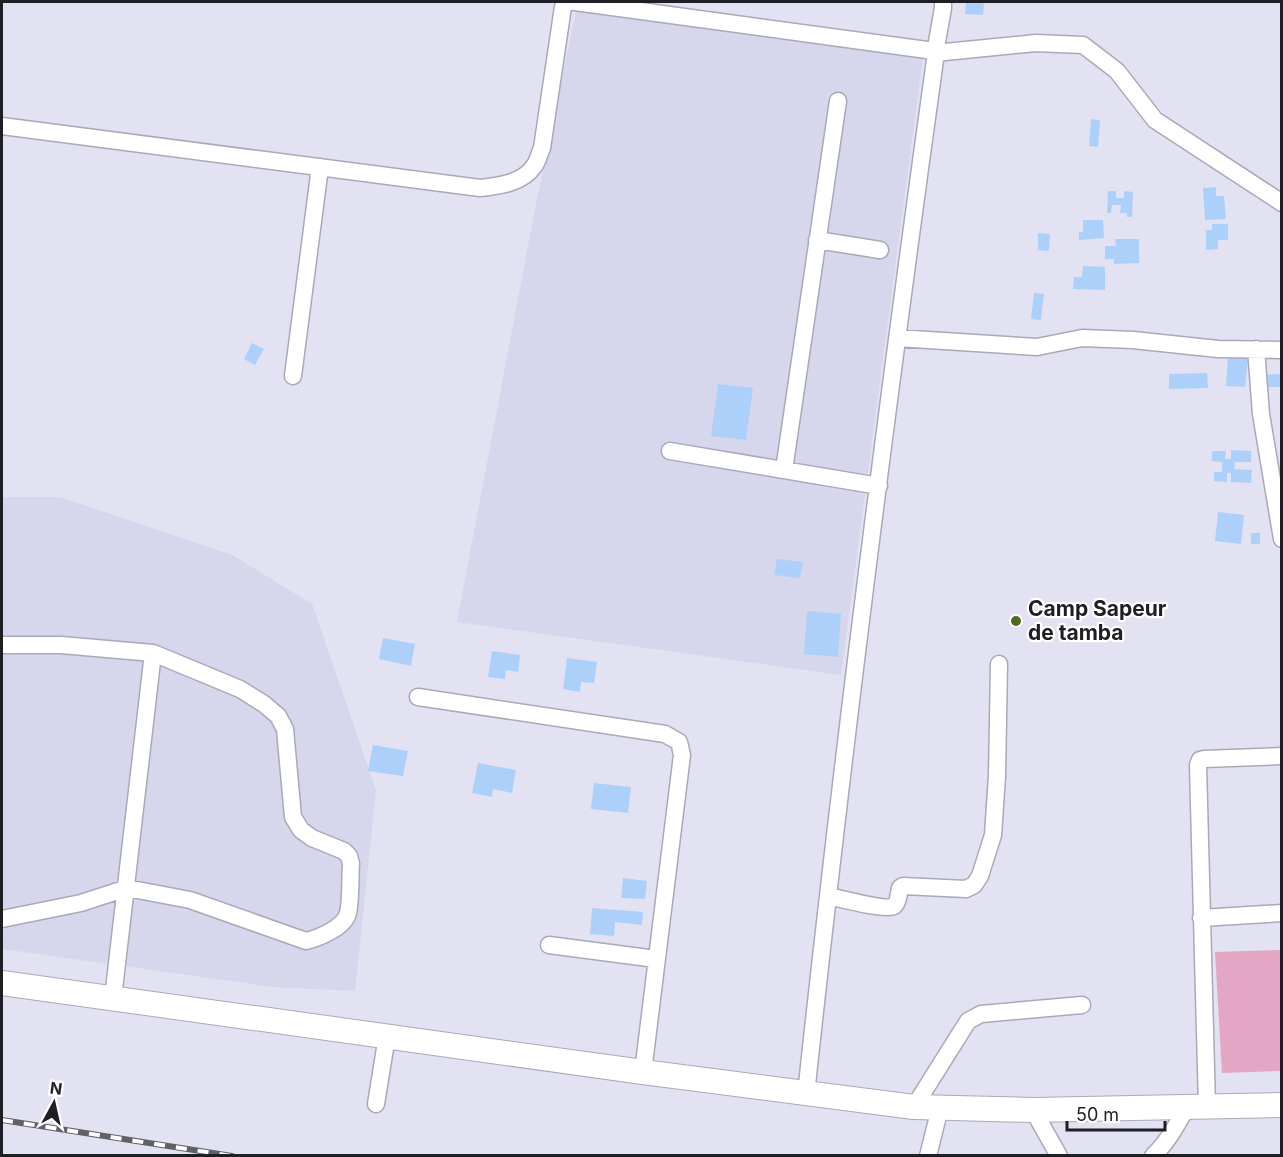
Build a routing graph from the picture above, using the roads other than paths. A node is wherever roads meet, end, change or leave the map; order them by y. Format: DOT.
graph roads {
  1 [pos="573,2"];
  2 [pos="943,2"];
  3 [pos="935,53"];
  4 [pos="837,101"];
  5 [pos="2,126"];
  6 [pos="320,167"];
  7 [pos="1281,203"];
  8 [pos="817,240"];
  9 [pos="880,250"];
  10 [pos="897,338"];
  11 [pos="1256,349"];
  12 [pos="1281,350"];
  13 [pos="293,376"];
  14 [pos="670,451"];
  15 [pos="784,470"];
  16 [pos="879,486"];
  17 [pos="1281,539"];
  18 [pos="2,645"];
  19 [pos="153,653"];
  20 [pos="999,664"];
  21 [pos="418,697"];
  22 [pos="1281,756"];
  23 [pos="127,888"];
  24 [pos="828,896"];
  25 [pos="1281,913"];
  26 [pos="1201,918"];
  27 [pos="2,919"];
  28 [pos="549,945"];
  29 [pos="656,959"];
  30 [pos="2,983"];
  31 [pos="113,998"];
  32 [pos="1082,1005"];
  33 [pos="387,1036"];
  34 [pos="643,1072"];
  35 [pos="806,1094"];
  36 [pos="376,1104"];
  37 [pos="1281,1105"];
  38 [pos="914,1107"];
  39 [pos="1197,1107"];
  40 [pos="940,1108"];
  41 [pos="1033,1110"];
  42 [pos="928,1155"];
  43 [pos="1059,1155"];
  44 [pos="1153,1155"];
  1 -- 3 [label="street"];
  1 -- 6 [label="street"];
  2 -- 3 [label="street"];
  3 -- 7 [label="street"];
  3 -- 10 [label="street"];
  4 -- 8 [label="street"];
  5 -- 6 [label="street"];
  6 -- 13 [label="street"];
  8 -- 9 [label="street"];
  8 -- 15 [label="street"];
  10 -- 11 [label="street"];
  10 -- 16 [label="street"];
  11 -- 12 [label="street"];
  11 -- 17 [label="street"];
  14 -- 15 [label="street"];
  15 -- 16 [label="street"];
  16 -- 24 [label="street"];
  18 -- 19 [label="street"];
  19 -- 23 [label="street"];
  19 -- 23 [label="street"];
  20 -- 24 [label="street"];
  21 -- 29 [label="street"];
  22 -- 26 [label="street"];
  23 -- 27 [label="street"];
  23 -- 31 [label="street"];
  24 -- 35 [label="street"];
  25 -- 26 [label="street"];
  26 -- 39 [label="street"];
  28 -- 29 [label="street"];
  29 -- 34 [label="street"];
  30 -- 31 [label="highway"];
  31 -- 33 [label="highway"];
  32 -- 38 [label="street"];
  33 -- 34 [label="highway"];
  33 -- 36 [label="street"];
  34 -- 35 [label="highway"];
  35 -- 38 [label="highway"];
  37 -- 39 [label="highway"];
  38 -- 40 [label="highway"];
  39 -- 41 [label="highway"];
  39 -- 44 [label="street"];
  40 -- 41 [label="highway"];
  40 -- 42 [label="street"];
  41 -- 43 [label="street"];
}
